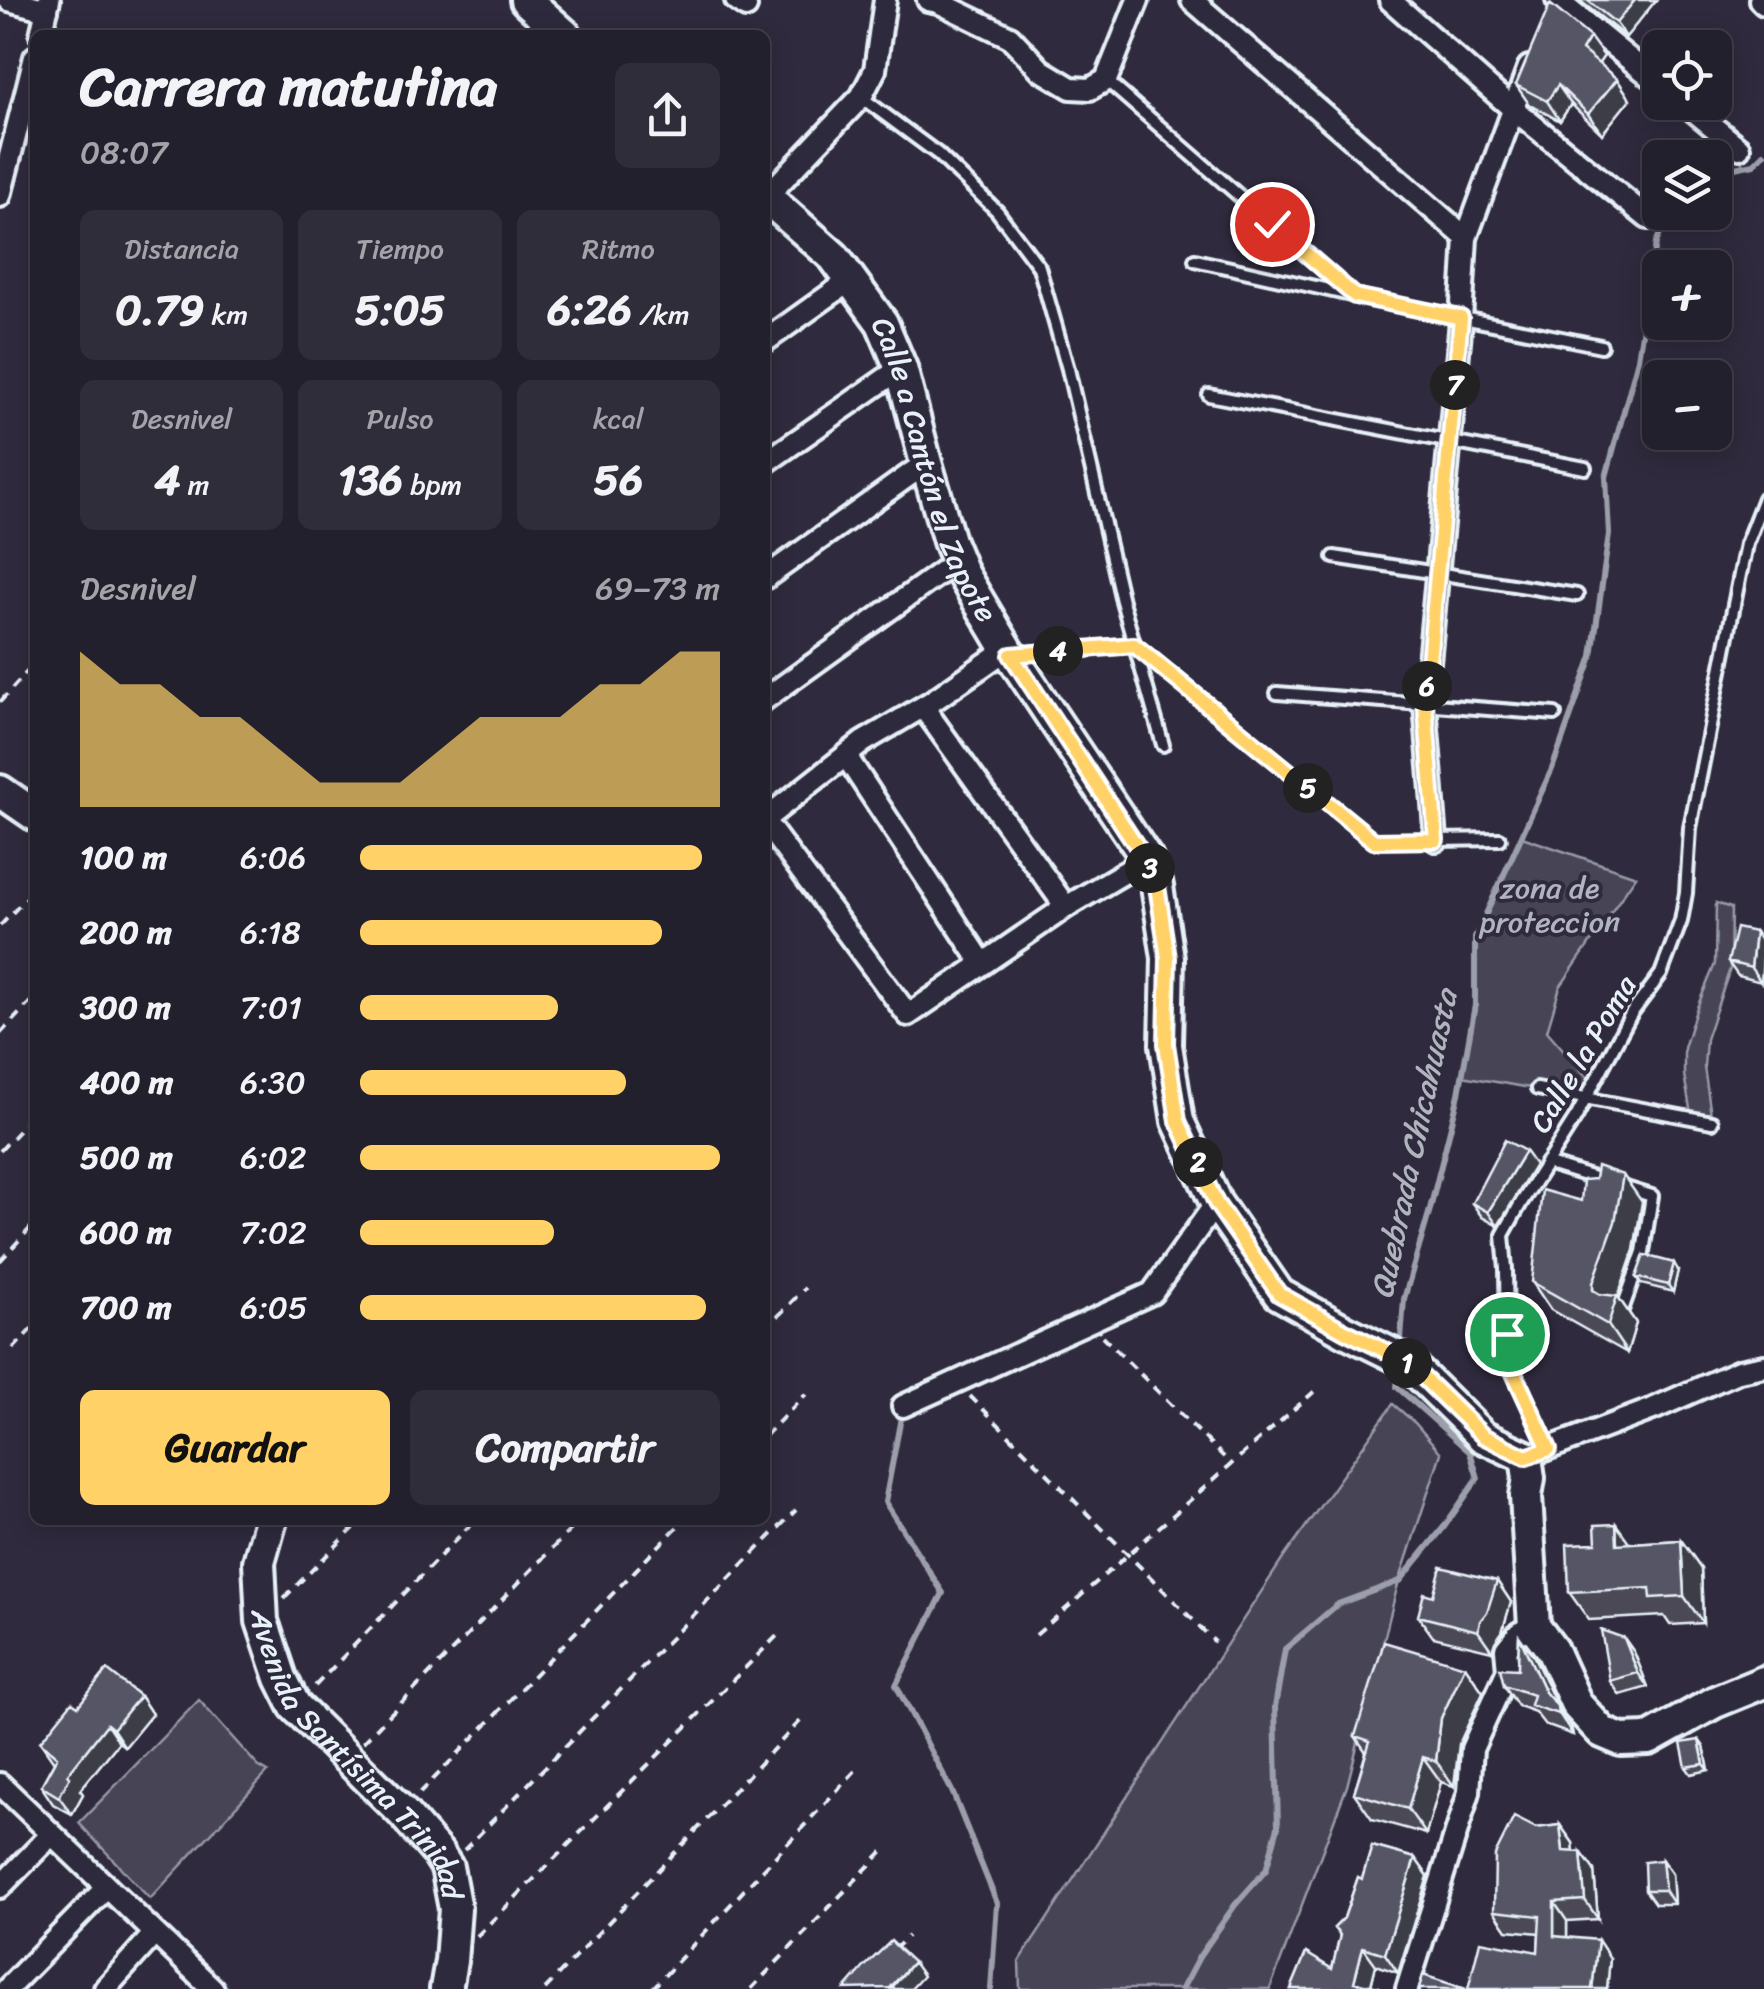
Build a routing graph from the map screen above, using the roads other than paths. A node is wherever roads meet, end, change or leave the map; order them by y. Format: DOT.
graph roads {
  1 [pos="8,0"];
  2 [pos="526,0"];
  3 [pos="884,0"];
  4 [pos="928,0"];
  5 [pos="1138,0"];
  6 [pos="1192,0"];
  7 [pos="1390,0"];
  8 [pos="48,5"];
  9 [pos="1554,6"];
  10 [pos="41,30"];
  11 [pos="559,30"];
  12 [pos="1534,54"];
  13 [pos="30,70"];
  14 [pos="1642,71"];
  15 [pos="1106,80"];
  16 [pos="861,97"];
  17 [pos="1512,108"];
  18 [pos="1705,120"];
  19 [pos="9,122"];
  20 [pos="1739,148"];
  21 [pos="770,192"];
  22 [pos="0,196"];
  23 [pos="770,201"];
  24 [pos="1642,213"];
  25 [pos="1466,238"];
  26 [pos="1195,260"];
  27 [pos="852,279"];
  28 [pos="1355,296"];
  29 [pos="1461,318"];
  30 [pos="770,337"];
  31 [pos="1601,346"];
  32 [pos="901,368"];
  33 [pos="1209,395"];
  34 [pos="1450,442"];
  35 [pos="770,460"];
  36 [pos="926,464"];
  37 [pos="1585,468"];
  38 [pos="1764,498"];
  39 [pos="1334,557"];
  40 [pos="957,561"];
  41 [pos="1437,573"];
  42 [pos="770,574"];
  43 [pos="1578,594"];
  44 [pos="1134,645"];
  45 [pos="1009,652"];
  46 [pos="1277,693"];
  47 [pos="770,695"];
  48 [pos="1425,704"];
  49 [pos="922,707"];
  50 [pos="1555,714"];
  51 [pos="1163,745"];
  52 [pos="846,756"];
  53 [pos="0,791"];
  54 [pos="30,812"];
  55 [pos="770,817"];
  56 [pos="770,828"];
  57 [pos="1500,839"];
  58 [pos="1436,840"];
  59 [pos="1146,860"];
  60 [pos="1066,906"];
  61 [pos="982,964"];
  62 [pos="1537,1090"];
  63 [pos="1586,1098"];
  64 [pos="1712,1122"];
  65 [pos="1546,1164"];
  66 [pos="1216,1203"];
  67 [pos="1621,1313"];
  68 [pos="1764,1366"];
  69 [pos="903,1406"];
  70 [pos="1537,1453"];
  71 [pos="270,1525"];
  72 [pos="1534,1626"];
  73 [pos="1764,1682"];
  74 [pos="0,1784"];
  75 [pos="52,1834"];
  76 [pos="0,1886"];
  77 [pos="107,1887"];
  78 [pos="155,1933"];
  79 [pos="449,1975"];
  80 [pos="210,1988"];
  81 [pos="7,1989"];
  82 [pos="105,1989"];
  83 [pos="1407,1989"];
  1 -- 8 [label="street"];
  2 -- 11 [label="street"];
  3 -- 16 [label="street"];
  4 -- 15 [label="street"];
  5 -- 15 [label="street"];
  6 -- 25 [label="street"];
  7 -- 17 [label="street"];
  8 -- 10 [label="street"];
  9 -- 14 [label="street"];
  12 -- 17 [label="street"];
  13 -- 19 [label="street"];
  15 -- 28 [label="lane"];
  16 -- 21 [label="street"];
  16 -- 44 [label="lane"];
  17 -- 24 [label="street"];
  17 -- 25 [label="street"];
  18 -- 20 [label="street"];
  19 -- 22 [label="street"];
  23 -- 27 [label="street, Calle a Cantón el Zapote"];
  25 -- 29 [label="street"];
  26 -- 28 [label="lane"];
  27 -- 30 [label="street"];
  27 -- 32 [label="street, Calle a Cantón el Zapote"];
  28 -- 29 [label="lane"];
  29 -- 31 [label="lane"];
  29 -- 34 [label="street"];
  32 -- 35 [label="street"];
  32 -- 36 [label="street, Calle a Cantón el Zapote"];
  33 -- 34 [label="lane"];
  34 -- 37 [label="lane"];
  34 -- 41 [label="street"];
  36 -- 40 [label="street, Calle a Cantón el Zapote"];
  36 -- 42 [label="street"];
  38 -- 63 [label="lane, Calle la Poma"];
  39 -- 41 [label="lane"];
  40 -- 45 [label="street, Calle a Cantón el Zapote"];
  40 -- 47 [label="street"];
  41 -- 43 [label="lane"];
  41 -- 48 [label="street"];
  44 -- 45 [label="lane"];
  44 -- 51 [label="lane"];
  44 -- 58 [label="lane"];
  45 -- 49 [label="street"];
  45 -- 59 [label="street, Calle a Cantón el Zapote"];
  46 -- 48 [label="lane"];
  48 -- 50 [label="lane"];
  48 -- 58 [label="street"];
  49 -- 52 [label="street"];
  49 -- 60 [label="street"];
  52 -- 55 [label="street"];
  52 -- 61 [label="street"];
  53 -- 54 [label="street"];
  56 -- 61 [label="street"];
  57 -- 58 [label="lane"];
  59 -- 60 [label="street"];
  59 -- 66 [label="street, Calle a Cantón el Zapote"];
  60 -- 61 [label="street"];
  62 -- 63 [label="lane"];
  63 -- 64 [label="lane"];
  63 -- 65 [label="lane, Calle la Poma"];
  65 -- 67 [label="lane"];
  65 -- 70 [label="lane, Calle la Poma"];
  66 -- 69 [label="street"];
  66 -- 70 [label="street, Calle a Cantón el Zapote"];
  68 -- 70 [label="street"];
  70 -- 72 [label="street"];
  71 -- 79 [label="street, Avenida Santísima Trinidad"];
  72 -- 73 [label="street"];
  72 -- 83 [label="street"];
  74 -- 75 [label="street"];
  75 -- 76 [label="street"];
  75 -- 77 [label="street"];
  77 -- 78 [label="street"];
  77 -- 81 [label="street"];
  78 -- 80 [label="street"];
  78 -- 82 [label="street"];
}
